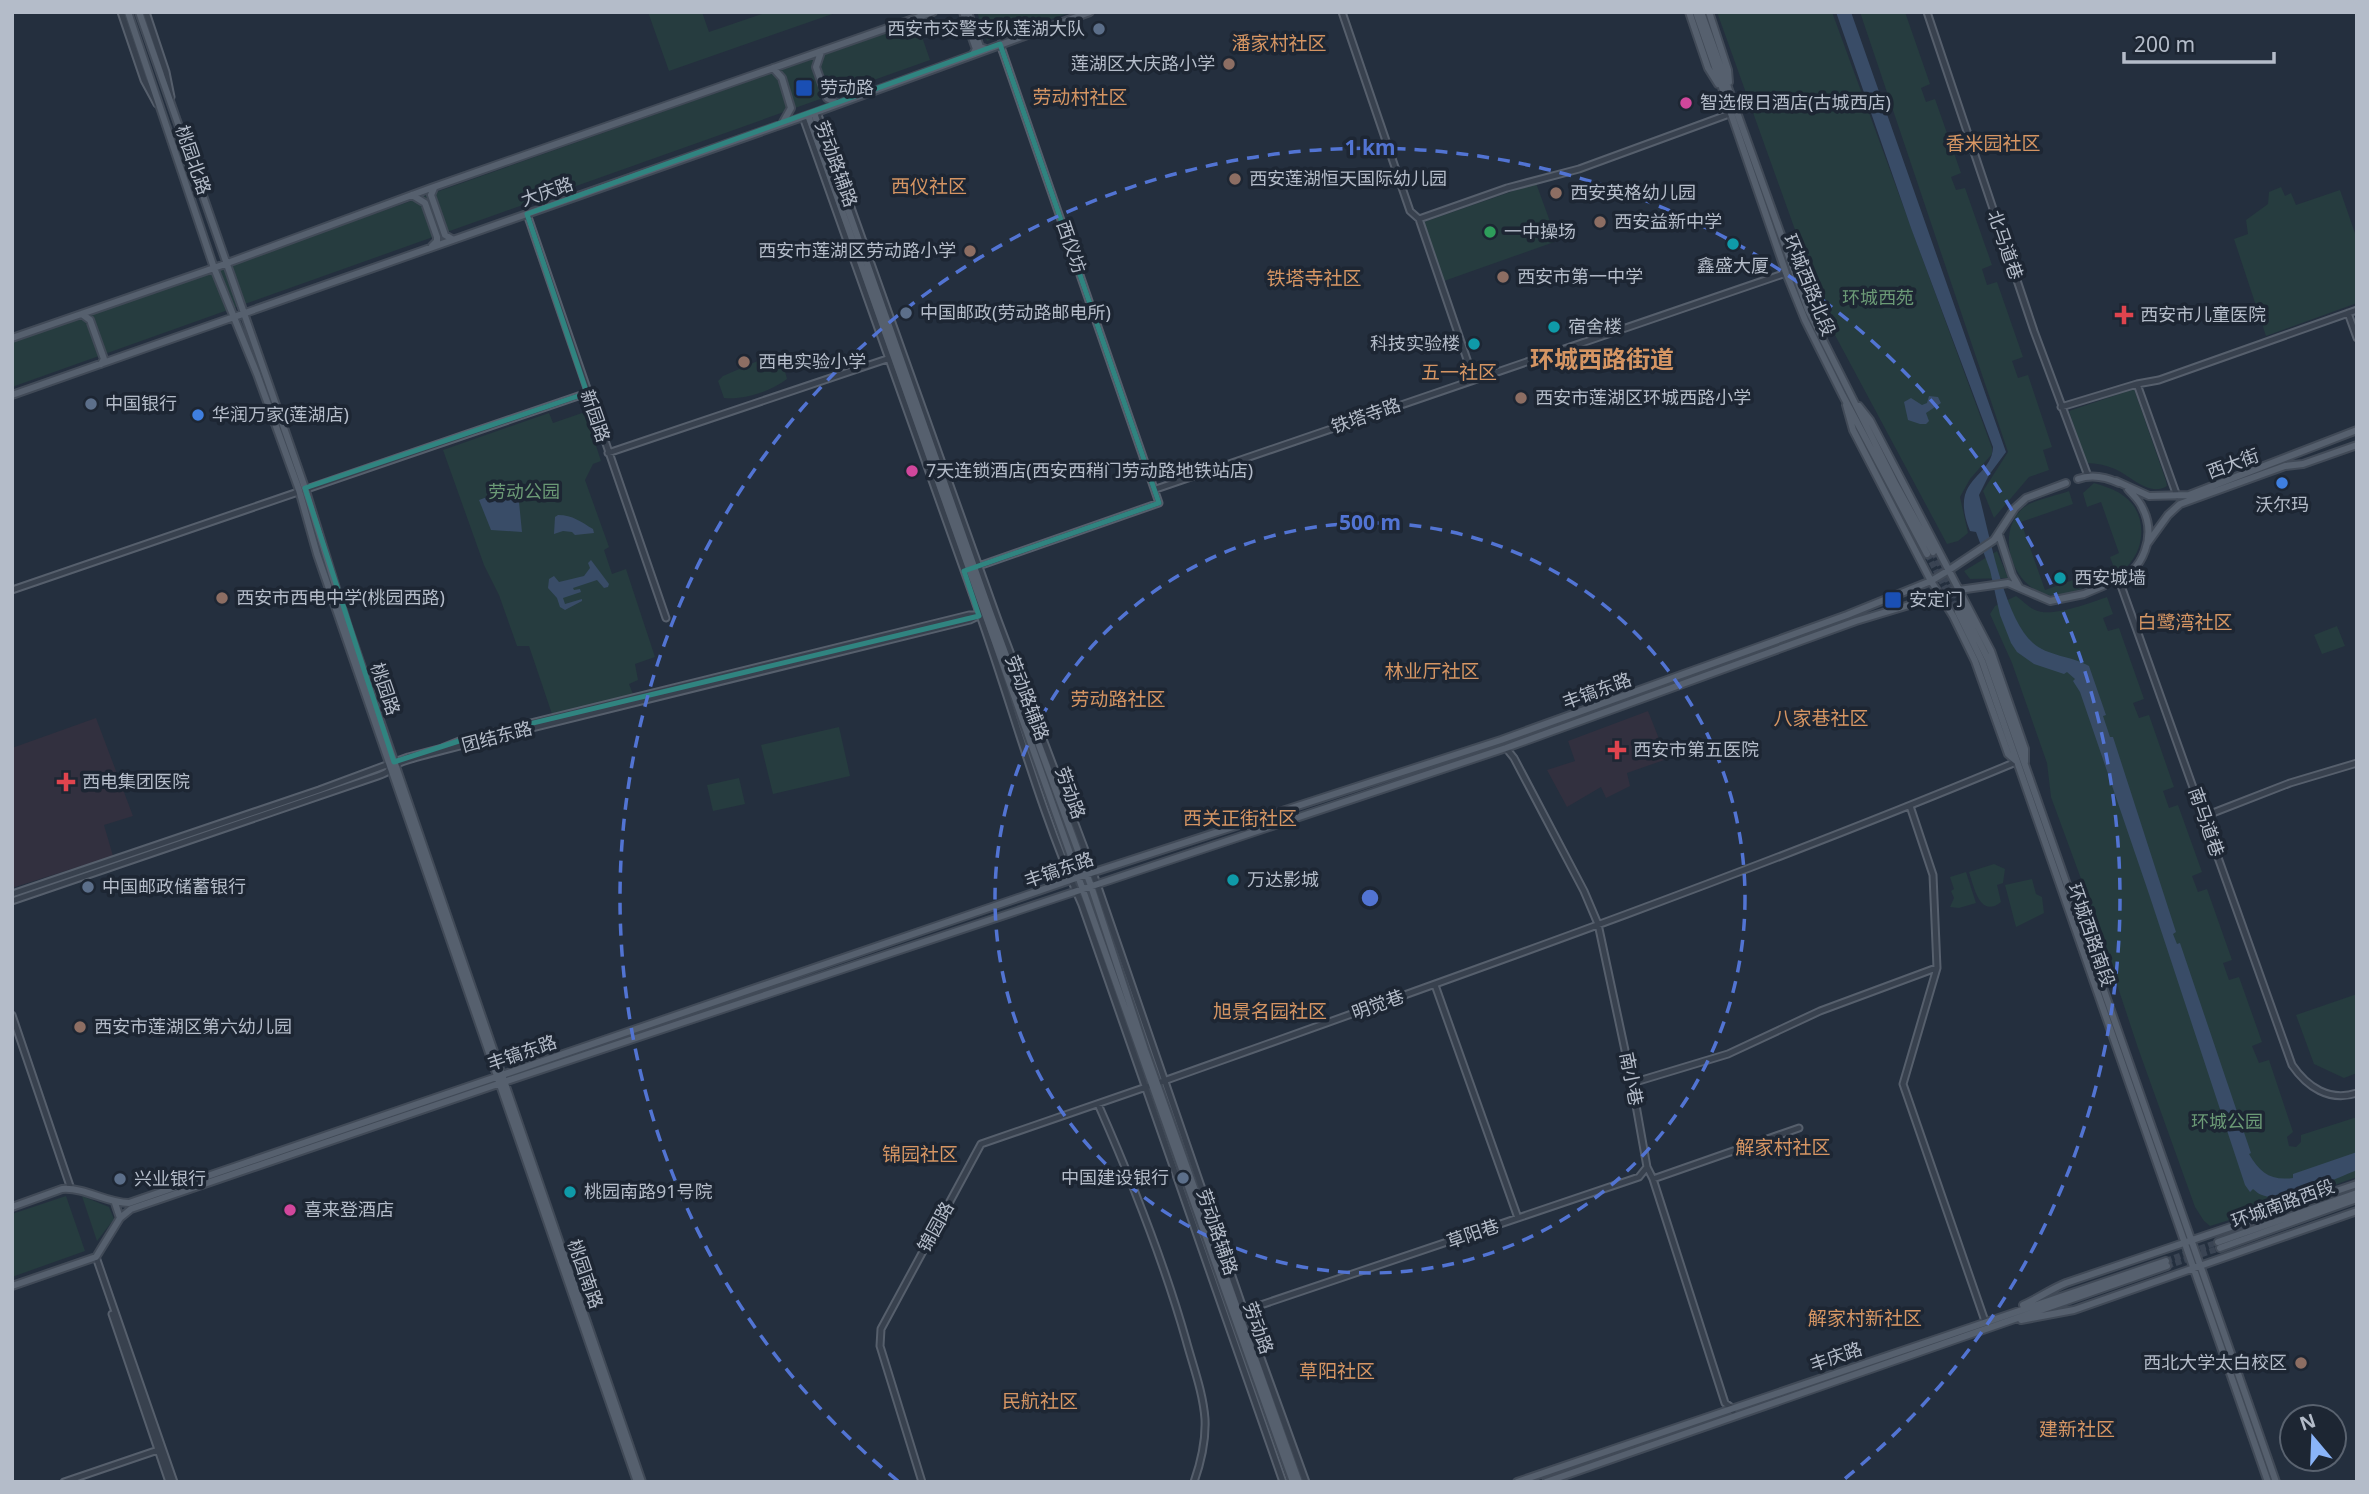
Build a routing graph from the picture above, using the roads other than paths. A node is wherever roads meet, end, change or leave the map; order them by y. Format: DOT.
graph roads {
  1 [pos="121,12"];
  2 [pos="128,12"];
  3 [pos="139,12"];
  4 [pos="145,12"];
  5 [pos="933,12"];
  6 [pos="966,12"];
  7 [pos="1090,12"];
  8 [pos="1342,12"];
  9 [pos="1689,12"];
  10 [pos="1698,12"];
  11 [pos="1709,12"];
  12 [pos="1927,12"];
  13 [pos="1000,44"];
  14 [pos="987,49"];
  15 [pos="821,51"];
  16 [pos="973,54"];
  17 [pos="773,68"];
  18 [pos="1728,94"];
  19 [pos="838,104"];
  20 [pos="1732,113"];
  21 [pos="810,114"];
  22 [pos="163,117"];
  23 [pos="176,121"];
  24 [pos="782,124"];
  25 [pos="436,187"];
  26 [pos="411,195"];
  27 [pos="527,214"];
  28 [pos="1419,219"];
  29 [pos="454,240"];
  30 [pos="431,248"];
  31 [pos="225,263"];
  32 [pos="214,268"];
  33 [pos="1786,273"];
  34 [pos="94,310"];
  35 [pos="2357,310"];
  36 [pos="243,312"];
  37 [pos="2348,313"];
  38 [pos="82,314"];
  39 [pos="234,316"];
  40 [pos="12,338"];
  41 [pos="2357,338"];
  42 [pos="896,356"];
  43 [pos="111,360"];
  44 [pos="101,364"];
  45 [pos="1474,380"];
  46 [pos="2137,384"];
  47 [pos="587,393"];
  48 [pos="12,395"];
  49 [pos="1846,395"];
  50 [pos="2061,407"];
  51 [pos="2357,430"];
  52 [pos="2357,445"];
  53 [pos="608,453"];
  54 [pos="2088,475"];
  55 [pos="2078,479"];
  56 [pos="2116,481"];
  57 [pos="2066,483"];
  58 [pos="302,489"];
  59 [pos="1156,489"];
  60 [pos="2177,496"];
  61 [pos="1996,538"];
  62 [pos="2147,544"];
  63 [pos="1930,553"];
  64 [pos="972,569"];
  65 [pos="1950,570"];
  66 [pos="1931,581"];
  67 [pos="2117,581"];
  68 [pos="2103,586"];
  69 [pos="2019,587"];
  70 [pos="12,590"];
  71 [pos="1959,590"];
  72 [pos="1940,596"];
  73 [pos="987,613"];
  74 [pos="666,618"];
  75 [pos="1507,748"];
  76 [pos="2016,762"];
  77 [pos="2357,763"];
  78 [pos="393,766"];
  79 [pos="2025,769"];
  80 [pos="1910,806"];
  81 [pos="2204,816"];
  82 [pos="1082,877"];
  83 [pos="1094,885"];
  84 [pos="1079,890"];
  85 [pos="12,894"];
  86 [pos="12,901"];
  87 [pos="1598,924"];
  88 [pos="1937,968"];
  89 [pos="1435,985"];
  90 [pos="12,1015"];
  91 [pos="500,1079"];
  92 [pos="1632,1083"];
  93 [pos="1155,1084"];
  94 [pos="2357,1093"];
  95 [pos="1098,1104"];
  96 [pos="1799,1128"];
  97 [pos="308,1145"];
  98 [pos="1647,1167"];
  99 [pos="1653,1179"];
  100 [pos="2357,1184"];
  101 [pos="71,1189"];
  102 [pos="2357,1193"];
  103 [pos="2357,1199"];
  104 [pos="116,1203"];
  105 [pos="12,1207"];
  106 [pos="2357,1211"];
  107 [pos="120,1218"];
  108 [pos="1518,1218"];
  109 [pos="2187,1241"];
  110 [pos="95,1257"];
  111 [pos="2197,1268"];
  112 [pos="12,1286"];
  113 [pos="1238,1313"];
  114 [pos="1999,1316"];
  115 [pos="1985,1321"];
  116 [pos="1996,1326"];
  117 [pos="1732,1408"];
  118 [pos="1735,1417"];
  119 [pos="160,1449"];
  120 [pos="64,1482"];
  121 [pos="171,1482"];
  122 [pos="639,1482"];
  123 [pos="922,1482"];
  124 [pos="1194,1482"];
  125 [pos="1283,1482"];
  126 [pos="1293,1482"];
  127 [pos="1299,1482"];
  128 [pos="1306,1482"];
  129 [pos="1517,1482"];
  130 [pos="1546,1482"];
  131 [pos="2268,1482"];
  132 [pos="2276,1482"];
  1 -- 22 [label="street"];
  2 -- 22 [label="main road, 桃园北路"];
  3 -- 23 [label="main road, 桃园北路"];
  4 -- 23 [label="street"];
  5 -- 15 [label="main road"];
  6 -- 14 [label="main road"];
  6 -- 16 [label="main road"];
  7 -- 13 [label="main road, 大庆路"];
  8 -- 28 [label="street"];
  9 -- 18 [label="main road"];
  10 -- 18 [label="main road, 环城西路北段"];
  11 -- 18 [label="main road"];
  12 -- 50 [label="street, 北马道巷"];
  13 -- 14 [label="main road, 大庆路"];
  13 -- 59 [label="street, 西仪坊"];
  14 -- 16 [label="main road, 大庆路"];
  15 -- 17 [label="main road"];
  15 -- 19 [label="main road"];
  16 -- 19 [label="main road, 大庆路"];
  17 -- 24 [label="main road"];
  17 -- 25 [label="main road"];
  18 -- 20 [label="main road, 环城西路北段"];
  18 -- 49 [label="main road, 环城西路北段"];
  19 -- 21 [label="main road, 大庆路"];
  20 -- 28 [label="street"];
  20 -- 33 [label="main road, 环城西路北段"];
  21 -- 24 [label="main road, 大庆路"];
  21 -- 42 [label="main road, 劳动路"];
  22 -- 32 [label="main road, 桃园北路"];
  23 -- 31 [label="main road, 桃园北路"];
  24 -- 27 [label="main road, 大庆路"];
  25 -- 26 [label="main road"];
  25 -- 29 [label="main road"];
  26 -- 30 [label="main road"];
  26 -- 31 [label="main road"];
  27 -- 29 [label="main road, 大庆路"];
  27 -- 47 [label="street, 新园路"];
  28 -- 45 [label="street"];
  29 -- 30 [label="main road, 大庆路"];
  30 -- 36 [label="main road, 大庆路"];
  31 -- 32 [label="main road"];
  31 -- 36 [label="main road, 桃园北路"];
  32 -- 34 [label="main road"];
  32 -- 39 [label="main road, 桃园北路"];
  33 -- 45 [label="street, 铁塔寺路"];
  33 -- 49 [label="main road, 环城西路北段"];
  34 -- 38 [label="main road"];
  34 -- 43 [label="main road"];
  35 -- 37 [label="street"];
  36 -- 39 [label="main road, 大庆路"];
  36 -- 58 [label="main road, 桃园路"];
  37 -- 41 [label="street"];
  37 -- 46 [label="street"];
  38 -- 40 [label="main road"];
  38 -- 44 [label="main road"];
  39 -- 43 [label="main road, 大庆路"];
  39 -- 58 [label="main road, 桃园路"];
  42 -- 53 [label="street"];
  42 -- 64 [label="main road, 劳动路"];
  43 -- 44 [label="main road, 大庆路"];
  44 -- 48 [label="main road, 大庆路"];
  45 -- 59 [label="street, 铁塔寺路"];
  46 -- 50 [label="street"];
  46 -- 60 [label="street"];
  47 -- 53 [label="street, 新园路"];
  47 -- 58 [label="street"];
  49 -- 63 [label="main road, 环城西路北段"];
  49 -- 65 [label="main road"];
  49 -- 66 [label="main road"];
  50 -- 54 [label="street, 北马道巷"];
  51 -- 60 [label="main road, 西大街"];
  52 -- 62 [label="main road, 西大街"];
  53 -- 74 [label="street, 新园路"];
  54 -- 55 [label="main road"];
  54 -- 56 [label="main road, 西大街"];
  56 -- 60 [label="main road, 西大街"];
  56 -- 62 [label="main road"];
  57 -- 61 [label="main road"];
  58 -- 70 [label="street"];
  58 -- 78 [label="main road, 桃园路"];
  59 -- 64 [label="street"];
  61 -- 65 [label="main road, 丰镐东路"];
  61 -- 69 [label="main road"];
  62 -- 67 [label="main road, 西大街"];
  64 -- 73 [label="main road, 劳动路"];
  64 -- 73 [label="street, 劳动路辅路"];
  65 -- 66 [label="main road, 丰镐东路"];
  65 -- 71 [label="main road"];
  66 -- 72 [label="main road"];
  66 -- 82 [label="main road, 丰镐东路"];
  67 -- 81 [label="street, 南马道巷"];
  68 -- 69 [label="main road"];
  69 -- 71 [label="main road, 丰镐东路"];
  71 -- 72 [label="main road, 丰镐东路"];
  71 -- 79 [label="main road"];
  72 -- 75 [label="main road, 丰镐东路"];
  72 -- 76 [label="main road"];
  73 -- 78 [label="street, 团结东路"];
  73 -- 82 [label="main road, 劳动路"];
  73 -- 82 [label="street, 劳动路辅路"];
  75 -- 83 [label="main road, 丰镐东路"];
  75 -- 87 [label="street, 南小巷"];
  76 -- 79 [label="main road, 环城西路南段"];
  76 -- 80 [label="street, 明觉巷"];
  76 -- 109 [label="main road, 环城西路南段"];
  77 -- 81 [label="street"];
  78 -- 85 [label="street"];
  78 -- 86 [label="street, 团结东路"];
  78 -- 91 [label="main road, 桃园路"];
  79 -- 109 [label="main road, 环城西路南段"];
  80 -- 87 [label="street, 明觉巷"];
  80 -- 88 [label="street"];
  81 -- 94 [label="street, 南马道巷"];
  82 -- 83 [label="main road, 劳动路"];
  82 -- 84 [label="main road, 劳动路"];
  82 -- 91 [label="main road, 丰镐东路"];
  83 -- 84 [label="main road, 丰镐东路"];
  83 -- 93 [label="main road, 劳动路"];
  84 -- 91 [label="main road, 丰镐东路"];
  84 -- 93 [label="main road, 劳动路"];
  87 -- 89 [label="street, 明觉巷"];
  87 -- 92 [label="street, 南小巷"];
  88 -- 92 [label="street"];
  88 -- 115 [label="street"];
  89 -- 93 [label="street, 明觉巷"];
  89 -- 108 [label="street, 草阳巷"];
  90 -- 101 [label="street"];
  91 -- 97 [label="main road, 丰镐东路"];
  91 -- 122 [label="main road, 桃园南路"];
  92 -- 98 [label="street, 南小巷"];
  93 -- 95 [label="street, 锦园路"];
  93 -- 113 [label="main road, 劳动路"];
  93 -- 113 [label="street, 劳动路辅路"];
  93 -- 125 [label="street, 劳动路辅路"];
  95 -- 123 [label="street, 锦园路"];
  95 -- 124 [label="street"];
  96 -- 99 [label="street"];
  97 -- 104 [label="main road, 丰镐东路"];
  97 -- 107 [label="main road, 丰镐东路"];
  98 -- 99 [label="street, 南小巷"];
  98 -- 108 [label="street"];
  99 -- 117 [label="street, 南小巷"];
  100 -- 109 [label="main road"];
  101 -- 104 [label="main road, 丰镐东路"];
  101 -- 105 [label="main road"];
  102 -- 103 [label="main road, 环城南路西段"];
  104 -- 107 [label="main road"];
  106 -- 111 [label="main road"];
  107 -- 110 [label="main road"];
  108 -- 113 [label="street, 草阳巷"];
  109 -- 111 [label="main road, 环城西路南段"];
  109 -- 114 [label="main road"];
  110 -- 112 [label="main road"];
  110 -- 119 [label="street"];
  111 -- 116 [label="main road"];
  111 -- 131 [label="main road"];
  111 -- 132 [label="main road"];
  113 -- 126 [label="main road, 劳动路"];
  113 -- 127 [label="main road, 劳动路"];
  113 -- 128 [label="street, 劳动路辅路"];
  114 -- 115 [label="main road, 丰庆路"];
  114 -- 116 [label="main road, 丰庆路"];
  115 -- 117 [label="main road, 丰庆路"];
  116 -- 118 [label="main road, 丰庆路"];
  117 -- 118 [label="street, 南小巷"];
  117 -- 129 [label="main road, 丰庆路"];
  118 -- 130 [label="main road, 丰庆路"];
  119 -- 120 [label="street"];
  119 -- 121 [label="street"];
}
